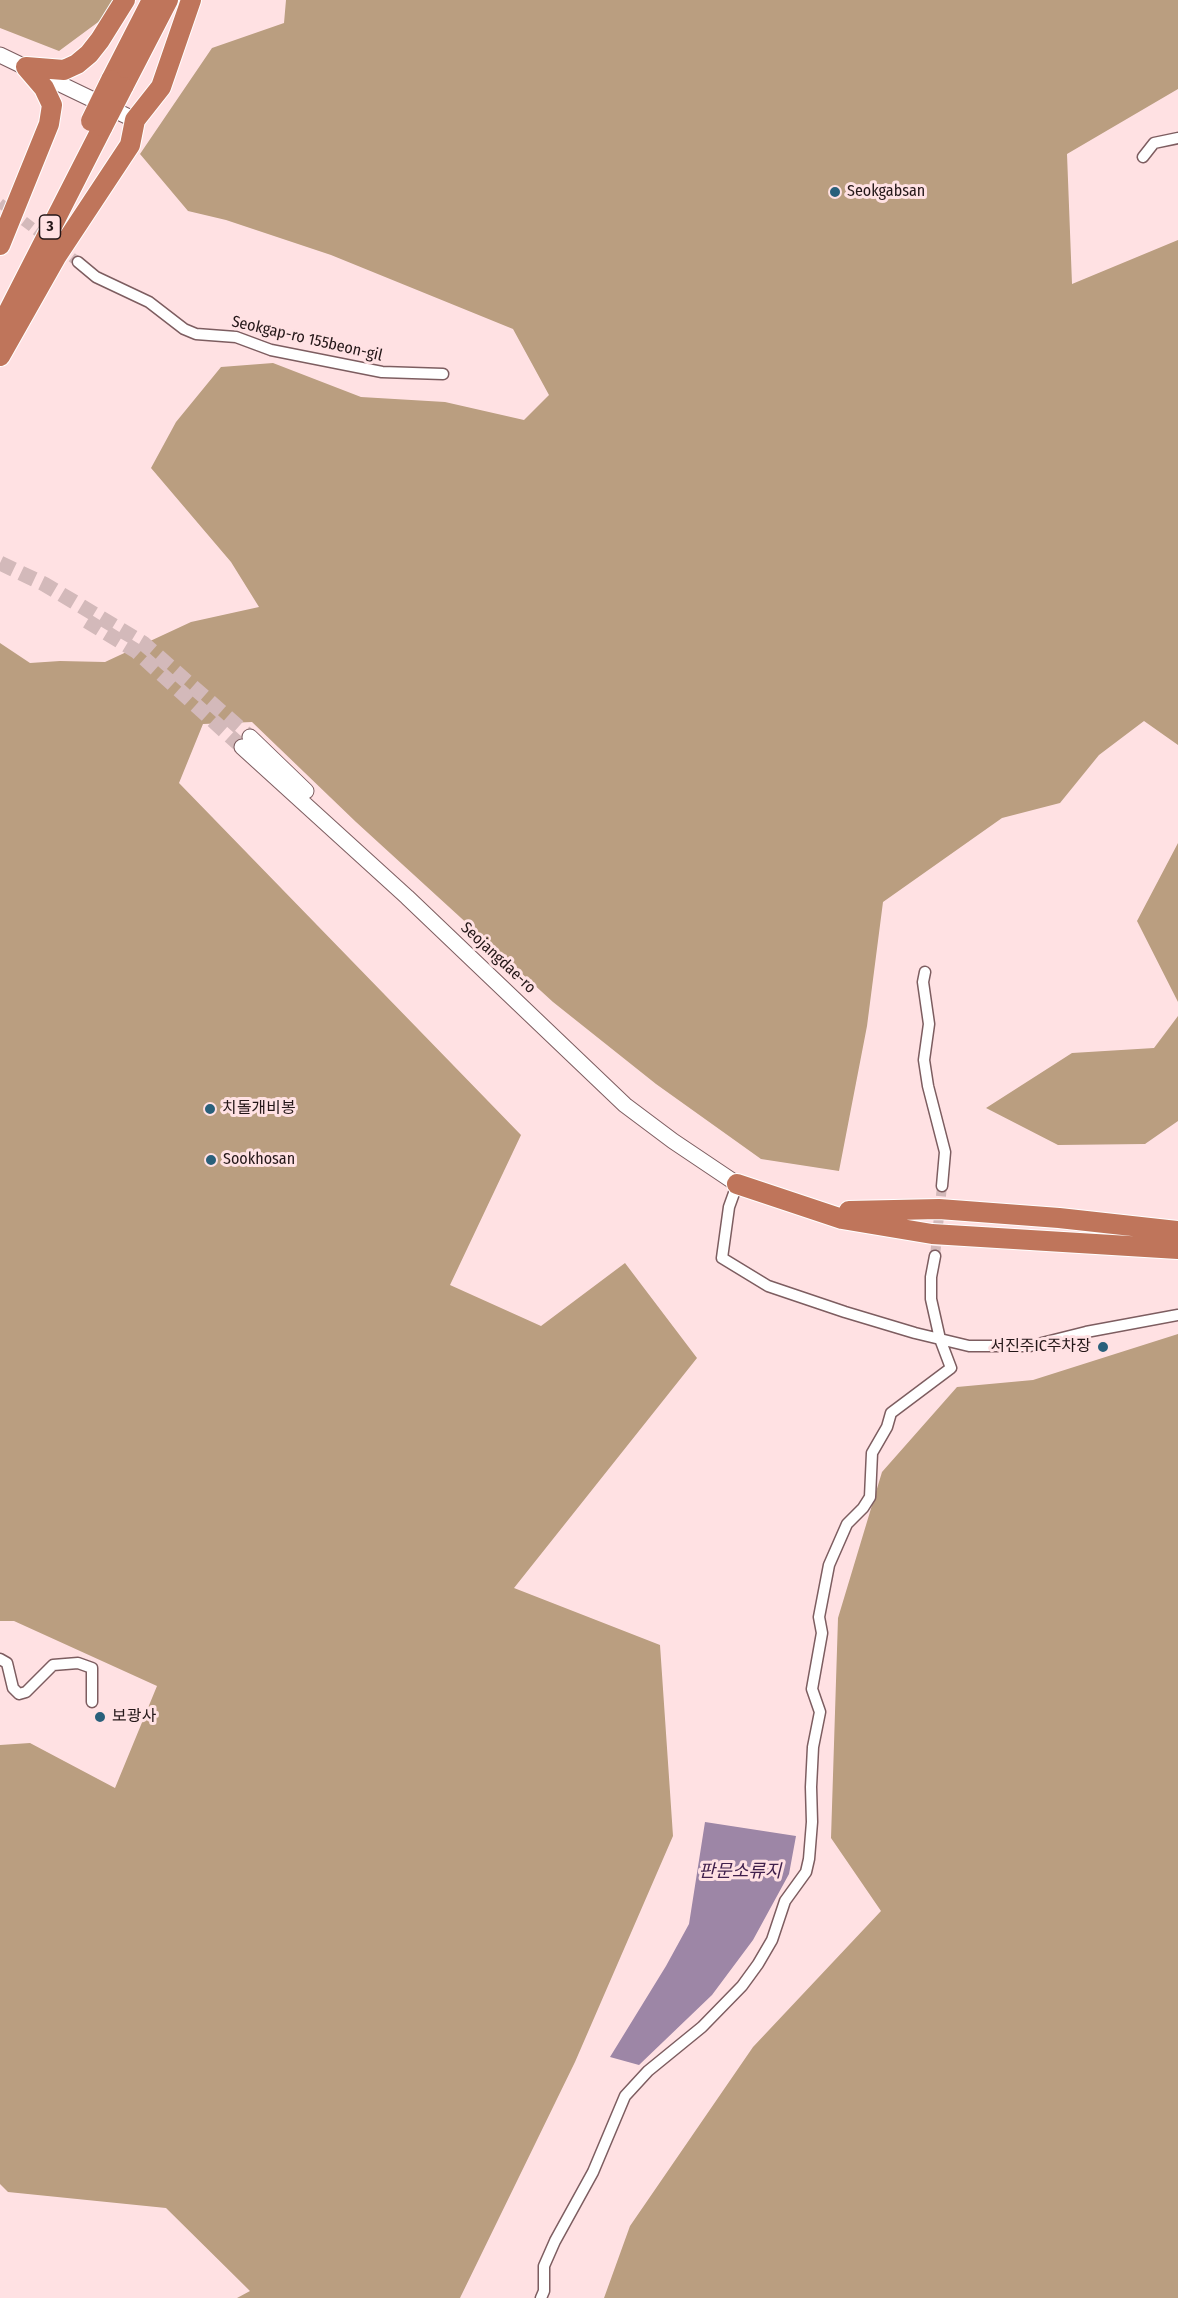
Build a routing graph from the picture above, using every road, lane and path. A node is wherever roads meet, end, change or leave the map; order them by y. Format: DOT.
graph roads {
  1 [pos="125,0"];
  2 [pos="152,0"];
  3 [pos="168,0"];
  4 [pos="191,0"];
  5 [pos="0,55"];
  6 [pos="26,67"];
  7 [pos="117,84"];
  8 [pos="135,120"];
  9 [pos="97,124"];
  10 [pos="1178,138"];
  11 [pos="1143,157"];
  12 [pos="0,245"];
  13 [pos="78,262"];
  14 [pos="0,299"];
  15 [pos="0,328"];
  16 [pos="0,356"];
  17 [pos="443,374"];
  18 [pos="246,742"];
  19 [pos="925,972"];
  20 [pos="739,1180"];
  21 [pos="942,1186"];
  22 [pos="1178,1231"];
  23 [pos="1178,1250"];
  24 [pos="934,1256"];
  25 [pos="1178,1315"];
  26 [pos="940,1339"];
  27 [pos="0,1659"];
  28 [pos="92,1702"];
  29 [pos="541,2298"];
  1 -- 6 [label="highway"];
  2 -- 7 [label="highway, 3"];
  3 -- 7 [label="highway, 3"];
  4 -- 8 [label="highway"];
  5 -- 6 [label="street"];
  6 -- 8 [label="street"];
  6 -- 12 [label="highway"];
  7 -- 9 [label="highway, 3, bridge"];
  8 -- 16 [label="highway"];
  9 -- 14 [label="highway, 3"];
  9 -- 15 [label="highway, 3"];
  10 -- 11 [label="street"];
  13 -- 17 [label="street, Seokgap-ro 155beon-gil"];
  18 -- 20 [label="street, Seojangdae-ro"];
  19 -- 21 [label="street"];
  20 -- 22 [label="highway"];
  20 -- 23 [label="highway"];
  20 -- 26 [label="street"];
  24 -- 26 [label="street"];
  25 -- 26 [label="street"];
  26 -- 29 [label="street"];
  27 -- 28 [label="street"];
}
